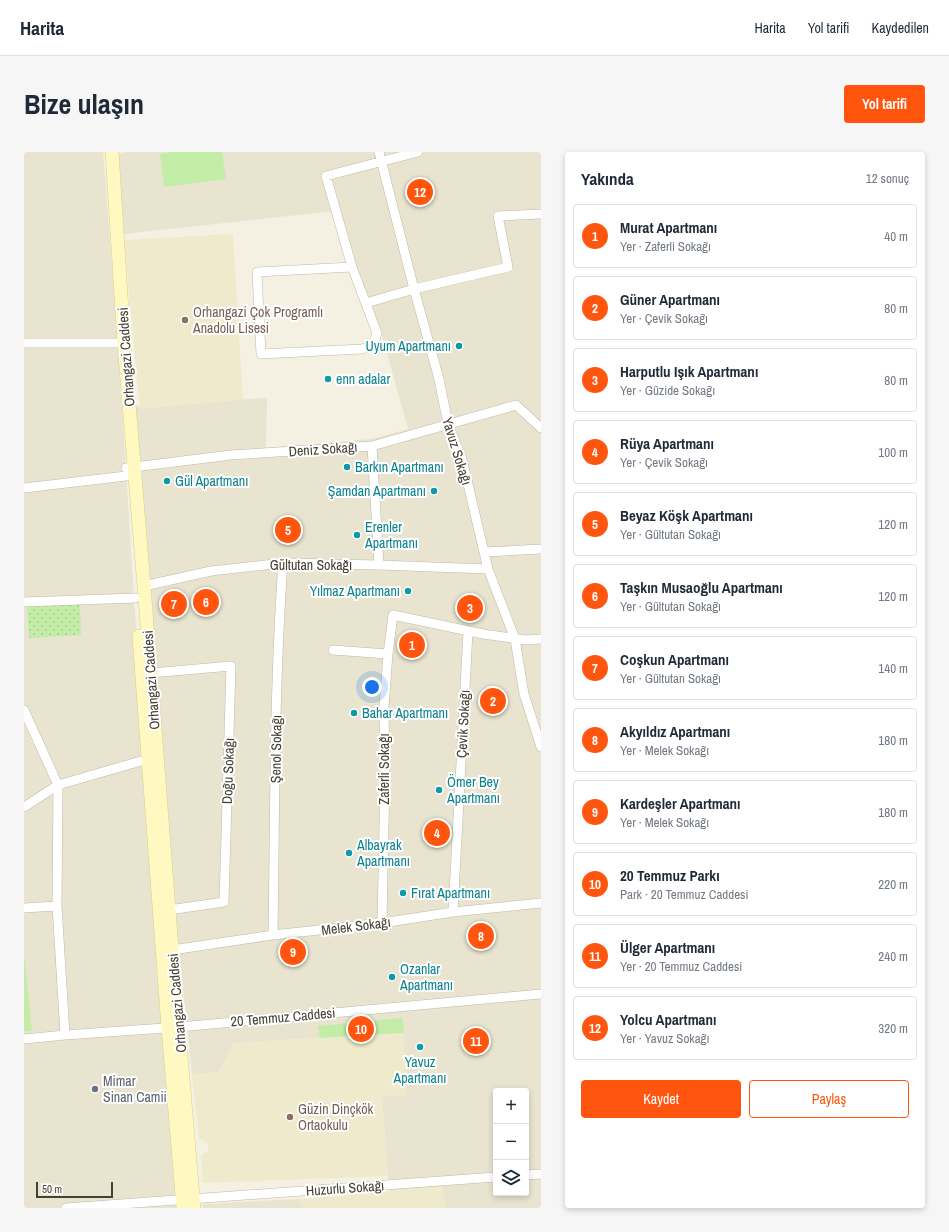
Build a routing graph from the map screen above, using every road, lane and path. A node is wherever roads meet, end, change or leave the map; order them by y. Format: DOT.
graph roads {
  1 [pos="104,152"];
  2 [pos="112,152"];
  3 [pos="418,152"];
  4 [pos="380,157"];
  5 [pos="541,214"];
  6 [pos="352,267"];
  7 [pos="414,289"];
  8 [pos="366,303"];
  9 [pos="24,343"];
  10 [pos="121,344"];
  11 [pos="448,424"];
  12 [pos="541,428"];
  13 [pos="372,446"];
  14 [pos="129,470"];
  15 [pos="24,488"];
  16 [pos="541,549"];
  17 [pos="484,552"];
  18 [pos="283,563"];
  19 [pos="379,565"];
  20 [pos="488,569"];
  21 [pos="139,590"];
  22 [pos="24,602"];
  23 [pos="468,632"];
  24 [pos="515,639"];
  25 [pos="541,639"];
  26 [pos="333,650"];
  27 [pos="388,654"];
  28 [pos="151,673"];
  29 [pos="24,710"];
  30 [pos="540,743"];
  31 [pos="148,759"];
  32 [pos="58,785"];
  33 [pos="24,807"];
  34 [pos="541,903"];
  35 [pos="57,906"];
  36 [pos="24,908"];
  37 [pos="169,910"];
  38 [pos="453,912"];
  39 [pos="382,923"];
  40 [pos="274,935"];
  41 [pos="172,950"];
  42 [pos="541,994"];
  43 [pos="173,1027"];
  44 [pos="65,1035"];
  45 [pos="24,1039"];
  46 [pos="541,1174"];
  47 [pos="529,1175"];
  48 [pos="493,1177"];
  49 [pos="188,1204"];
  50 [pos="66,1208"];
  1 -- 10 [label="main road, Orhangazi Caddesi"];
  2 -- 10 [label="main road, Orhangazi Caddesi"];
  3 -- 4 [label="street"];
  4 -- 6 [label="street"];
  4 -- 7 [label="street, Yavuz Sokağı"];
  5 -- 7 [label="street"];
  6 -- 8 [label="street"];
  6 -- 8 [label="street"];
  7 -- 8 [label="street"];
  7 -- 11 [label="street, Yavuz Sokağı"];
  9 -- 10 [label="street"];
  10 -- 14 [label="main road, Orhangazi Caddesi"];
  11 -- 12 [label="street, Deniz Sokağı"];
  11 -- 13 [label="street, Deniz Sokağı"];
  11 -- 17 [label="street, Yavuz Sokağı"];
  13 -- 14 [label="street, Deniz Sokağı"];
  13 -- 19 [label="street"];
  14 -- 15 [label="street, Deniz Sokağı"];
  14 -- 21 [label="main road, Orhangazi Caddesi"];
  16 -- 17 [label="street"];
  17 -- 20 [label="street, Yavuz Sokağı"];
  18 -- 19 [label="street, Gültutan Sokağı"];
  18 -- 21 [label="street, Gültutan Sokağı"];
  18 -- 40 [label="street, Şenol Sokağı"];
  19 -- 20 [label="street, Gültutan Sokağı"];
  20 -- 24 [label="street, Yavuz Sokağı"];
  21 -- 22 [label="street, Gültutan Sokağı"];
  21 -- 28 [label="main road, Orhangazi Caddesi"];
  21 -- 31 [label="main road, Orhangazi Caddesi"];
  23 -- 24 [label="street"];
  23 -- 27 [label="street, Zaferli Sokağı"];
  23 -- 38 [label="street, Çevik Sokağı"];
  24 -- 25 [label="street"];
  24 -- 30 [label="street, Yavuz Sokağı"];
  26 -- 27 [label="street"];
  27 -- 39 [label="street, Zaferli Sokağı"];
  28 -- 37 [label="main road, Orhangazi Caddesi"];
  28 -- 37 [label="street, Doğu Sokağı"];
  29 -- 32 [label="street"];
  31 -- 32 [label="street"];
  31 -- 43 [label="main road, Orhangazi Caddesi"];
  32 -- 33 [label="street"];
  32 -- 35 [label="street"];
  34 -- 38 [label="street, Melek Sokağı"];
  35 -- 36 [label="street"];
  35 -- 44 [label="street"];
  37 -- 41 [label="main road, Orhangazi Caddesi"];
  38 -- 39 [label="street, Melek Sokağı"];
  39 -- 40 [label="street, Melek Sokağı"];
  40 -- 41 [label="street, Melek Sokağı"];
  41 -- 43 [label="main road, Orhangazi Caddesi"];
  42 -- 43 [label="street, 20 Temmuz Caddesi"];
  43 -- 44 [label="street, 20 Temmuz Caddesi"];
  43 -- 49 [label="main road, Orhangazi Caddesi"];
  44 -- 45 [label="street, 20 Temmuz Caddesi"];
  46 -- 47 [label="street"];
  48 -- 49 [label="street, Huzurlu Sokağı"];
  49 -- 50 [label="street, Huzurlu Sokağı"];
}
